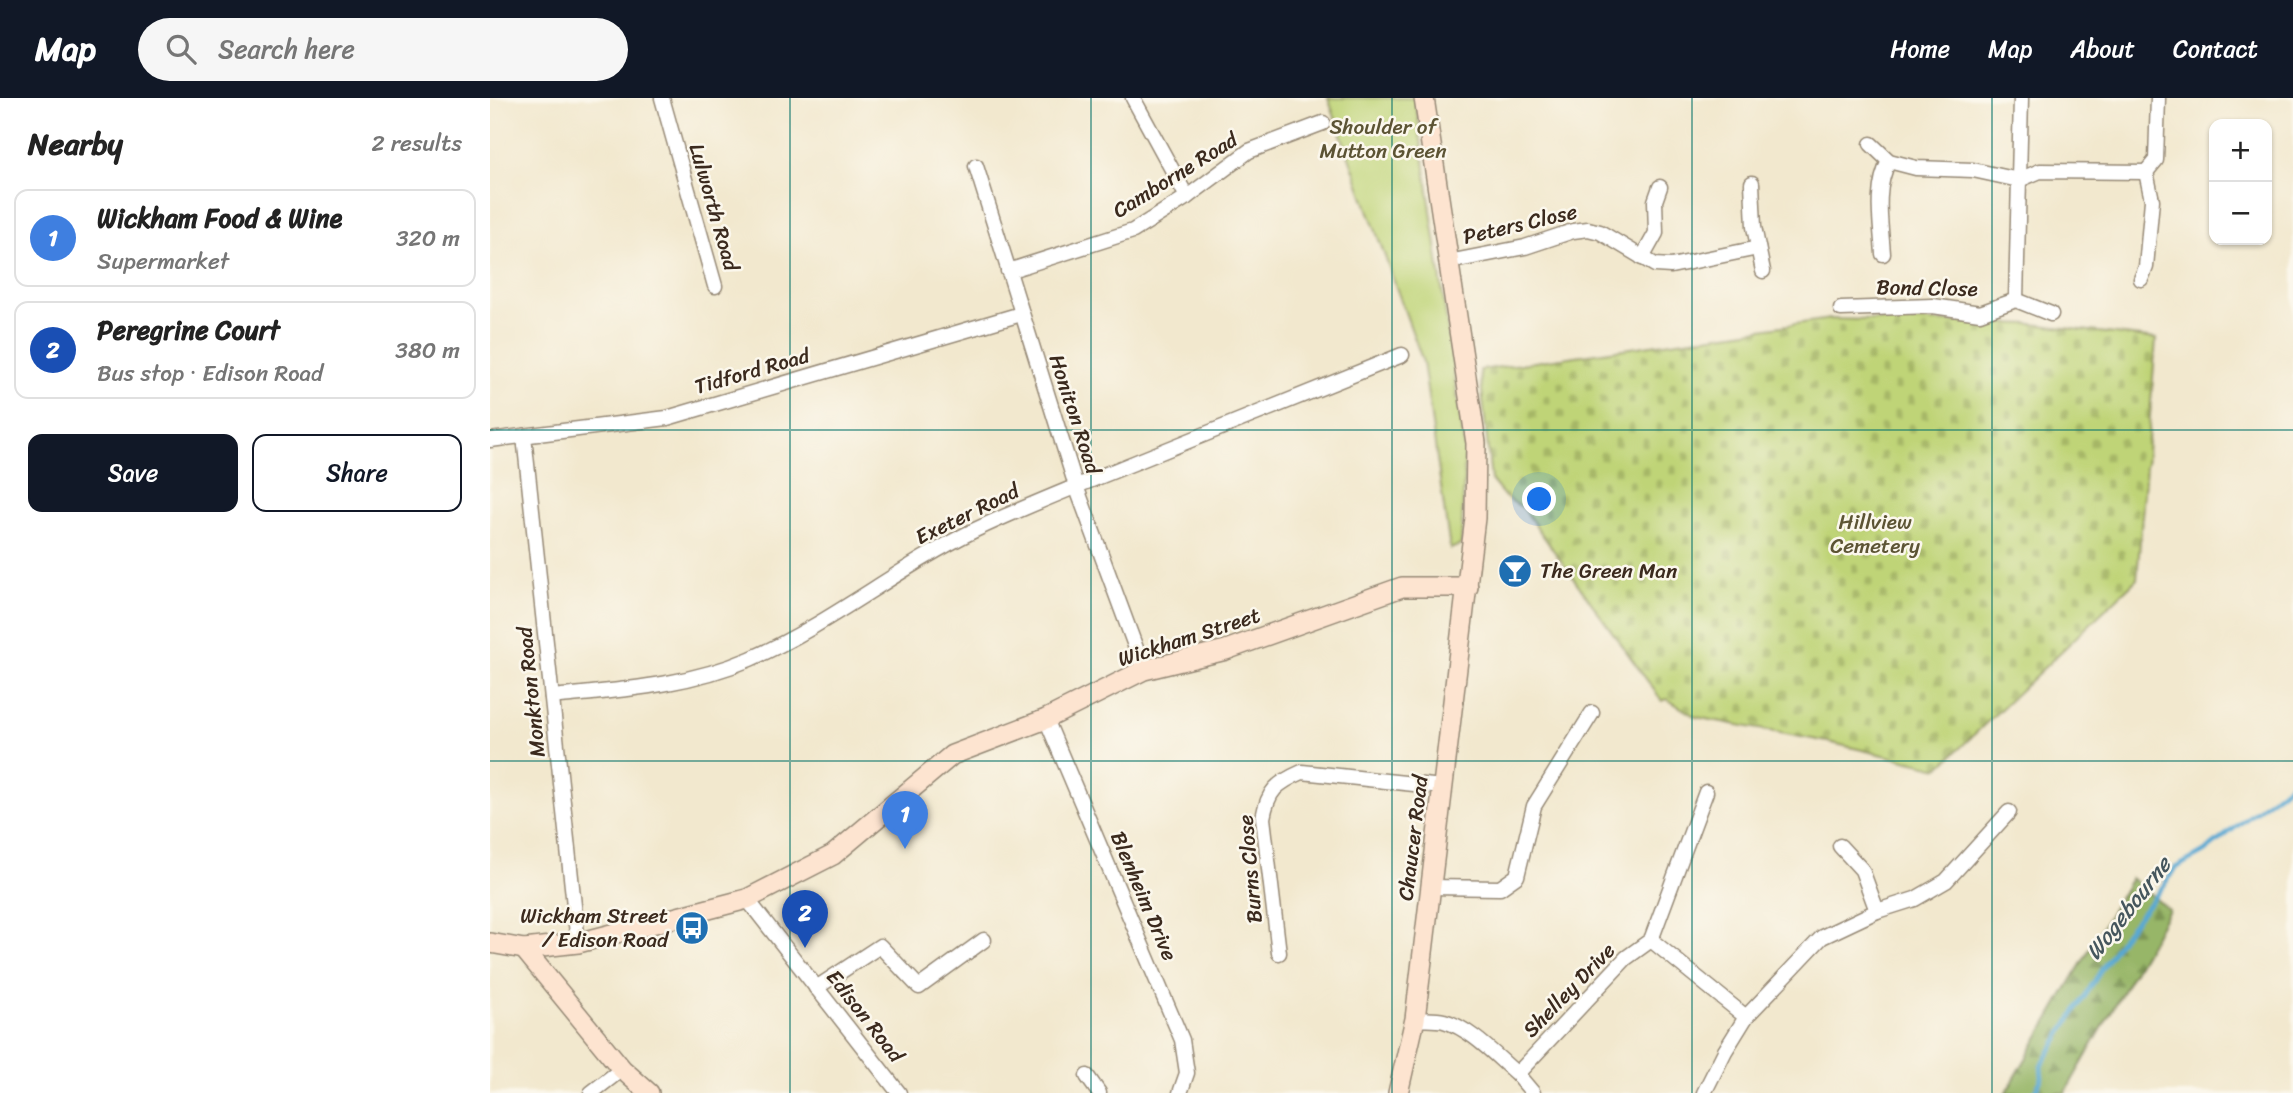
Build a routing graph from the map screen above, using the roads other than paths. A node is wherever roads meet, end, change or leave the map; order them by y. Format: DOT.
graph roads {
  1 [pos="662,98"];
  2 [pos="1133,98"];
  3 [pos="1424,98"];
  4 [pos="2021,98"];
  5 [pos="2158,98"];
  6 [pos="1323,123"];
  7 [pos="1871,144"];
  8 [pos="1889,161"];
  9 [pos="976,166"];
  10 [pos="2146,172"];
  11 [pos="2019,180"];
  12 [pos="1752,183"];
  13 [pos="1660,187"];
  14 [pos="1187,197"];
  15 [pos="1758,248"];
  16 [pos="1883,254"];
  17 [pos="1642,258"];
  18 [pos="1448,261"];
  19 [pos="1008,271"];
  20 [pos="1763,271"];
  21 [pos="2141,279"];
  22 [pos="715,286"];
  23 [pos="2016,300"];
  24 [pos="1841,309"];
  25 [pos="1021,314"];
  26 [pos="2051,314"];
  27 [pos="1402,355"];
  28 [pos="524,436"];
  29 [pos="490,440"];
  30 [pos="1076,486"];
  31 [pos="1468,587"];
  32 [pos="1144,670"];
  33 [pos="552,697"];
  34 [pos="1592,713"];
  35 [pos="1046,719"];
  36 [pos="1441,787"];
  37 [pos="1706,792"];
  38 [pos="2009,812"];
  39 [pos="1840,846"];
  40 [pos="1430,887"];
  41 [pos="747,899"];
  42 [pos="1877,911"];
  43 [pos="985,940"];
  44 [pos="1651,940"];
  45 [pos="490,943"];
  46 [pos="578,943"];
  47 [pos="524,949"];
  48 [pos="1279,953"];
  49 [pos="816,988"];
  50 [pos="1745,1017"];
  51 [pos="1415,1019"];
  52 [pos="622,1069"];
  53 [pos="1517,1074"];
  54 [pos="1087,1076"];
  55 [pos="591,1093"];
  56 [pos="649,1093"];
  57 [pos="899,1093"];
  58 [pos="1100,1093"];
  59 [pos="1180,1093"];
  60 [pos="1398,1093"];
  61 [pos="1533,1093"];
  62 [pos="1704,1093"];
  1 -- 22 [label="street, Lulworth Road"];
  2 -- 14 [label="street"];
  3 -- 18 [label="street"];
  4 -- 11 [label="street"];
  5 -- 10 [label="street"];
  6 -- 14 [label="street, Camborne Road"];
  7 -- 8 [label="street"];
  8 -- 11 [label="street"];
  8 -- 16 [label="street"];
  9 -- 19 [label="street, Honiton Road"];
  10 -- 11 [label="street"];
  10 -- 21 [label="street"];
  11 -- 23 [label="street"];
  12 -- 15 [label="street"];
  13 -- 17 [label="street"];
  14 -- 19 [label="street, Camborne Road"];
  15 -- 17 [label="street, Peters Close"];
  15 -- 20 [label="street"];
  17 -- 18 [label="street, Peters Close"];
  18 -- 31 [label="street"];
  19 -- 25 [label="street, Honiton Road"];
  23 -- 24 [label="street, Bond Close"];
  23 -- 26 [label="street"];
  25 -- 28 [label="street, Tidford Road"];
  25 -- 30 [label="street, Honiton Road"];
  27 -- 30 [label="street, Exeter Road"];
  28 -- 29 [label="street, Tidford Road"];
  28 -- 33 [label="street, Monkton Road"];
  30 -- 32 [label="street, Honiton Road"];
  30 -- 33 [label="street, Exeter Road"];
  31 -- 32 [label="street, Wickham Street"];
  31 -- 36 [label="street, Chaucer Road"];
  32 -- 35 [label="street, Wickham Street"];
  33 -- 46 [label="street, Monkton Road"];
  34 -- 40 [label="street"];
  35 -- 41 [label="street, Wickham Street"];
  35 -- 59 [label="street, Blenheim Drive"];
  36 -- 40 [label="street, Chaucer Road"];
  36 -- 48 [label="street, Burns Close"];
  37 -- 44 [label="street"];
  38 -- 42 [label="street"];
  39 -- 42 [label="street"];
  40 -- 51 [label="street, Chaucer Road"];
  41 -- 46 [label="street, Wickham Street"];
  41 -- 49 [label="street, Edison Road"];
  42 -- 50 [label="street"];
  43 -- 49 [label="street"];
  44 -- 50 [label="street"];
  44 -- 53 [label="street, Shelley Drive"];
  45 -- 47 [label="street, Wickham Street"];
  46 -- 47 [label="street, Wickham Street"];
  47 -- 52 [label="street"];
  49 -- 57 [label="street, Edison Road"];
  50 -- 62 [label="street"];
  51 -- 53 [label="street"];
  51 -- 60 [label="street, Chaucer Road"];
  52 -- 55 [label="street"];
  52 -- 56 [label="street"];
  53 -- 61 [label="street"];
  54 -- 58 [label="street"];
}
